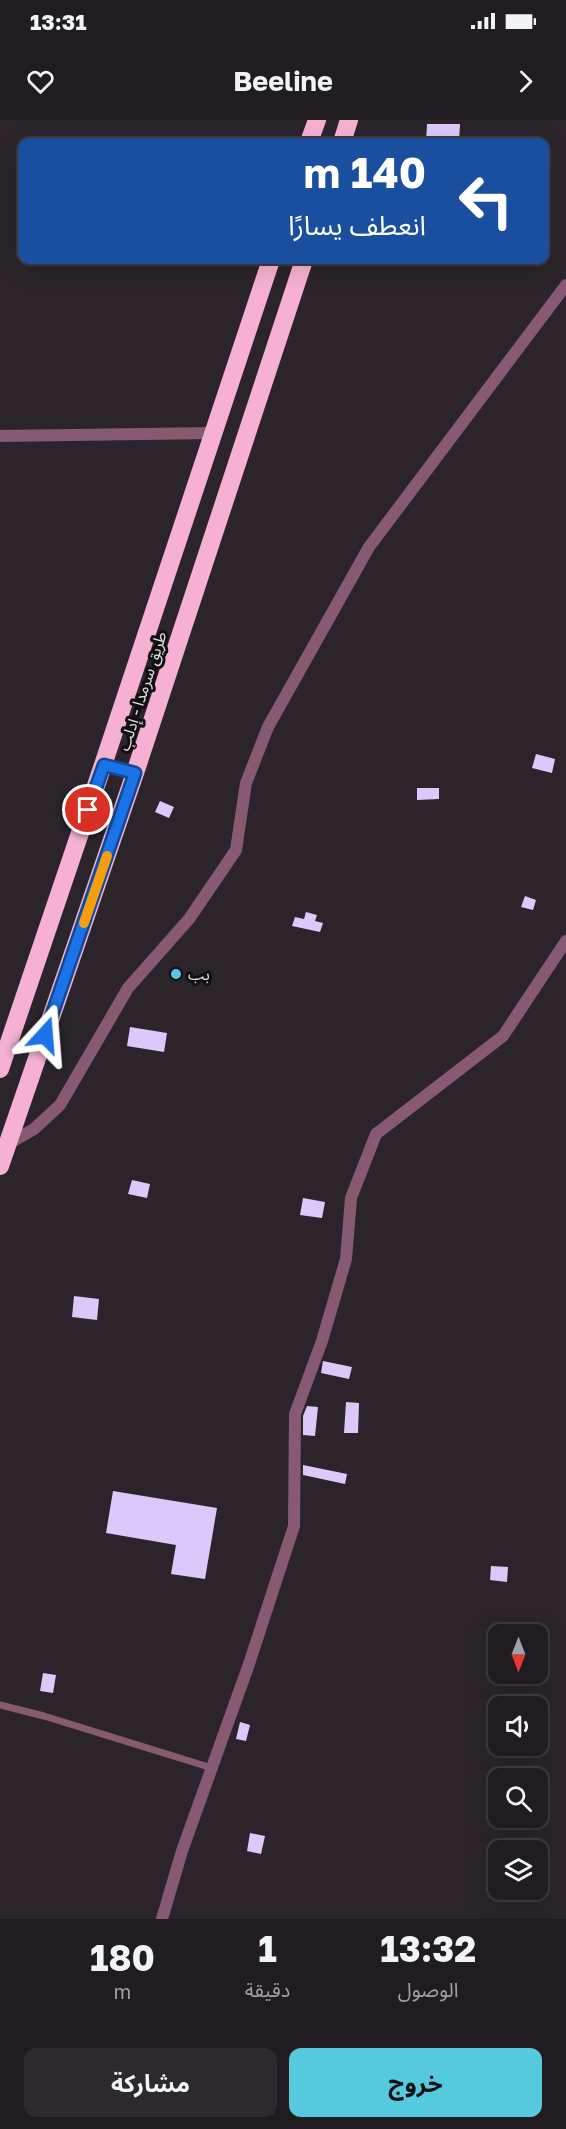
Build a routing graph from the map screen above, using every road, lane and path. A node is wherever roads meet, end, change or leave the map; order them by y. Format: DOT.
graph roads {
  1 [pos="317,120"];
  2 [pos="349,120"];
  3 [pos="310,138"];
  4 [pos="343,138"];
  5 [pos="270,264"];
  6 [pos="303,264"];
  7 [pos="566,285"];
  8 [pos="214,433"];
  9 [pos="0,436"];
  10 [pos="104,765"];
  11 [pos="135,773"];
  12 [pos="566,940"];
  13 [pos="0,1069"];
  14 [pos="8,1144"];
  15 [pos="0,1166"];
  16 [pos="0,1705"];
  17 [pos="212,1768"];
  18 [pos="162,1919"];
  1 -- 3 [label="highway"];
  2 -- 4 [label="highway"];
  5 -- 8 [label="highway, طريق سرمدا - إدلب"];
  6 -- 11 [label="highway, طريق سرمدا - إدلب"];
  7 -- 14 [label="street"];
  8 -- 9 [label="street"];
  8 -- 10 [label="highway, طريق سرمدا - إدلب"];
  10 -- 11 [label="highway"];
  10 -- 13 [label="highway, طريق سرمدا - إدلب"];
  11 -- 14 [label="highway, طريق سرمدا - إدلب"];
  12 -- 17 [label="street"];
  14 -- 15 [label="highway, طريق سرمدا - إدلب"];
  16 -- 17 [label="lane"];
  17 -- 18 [label="street"];
}
